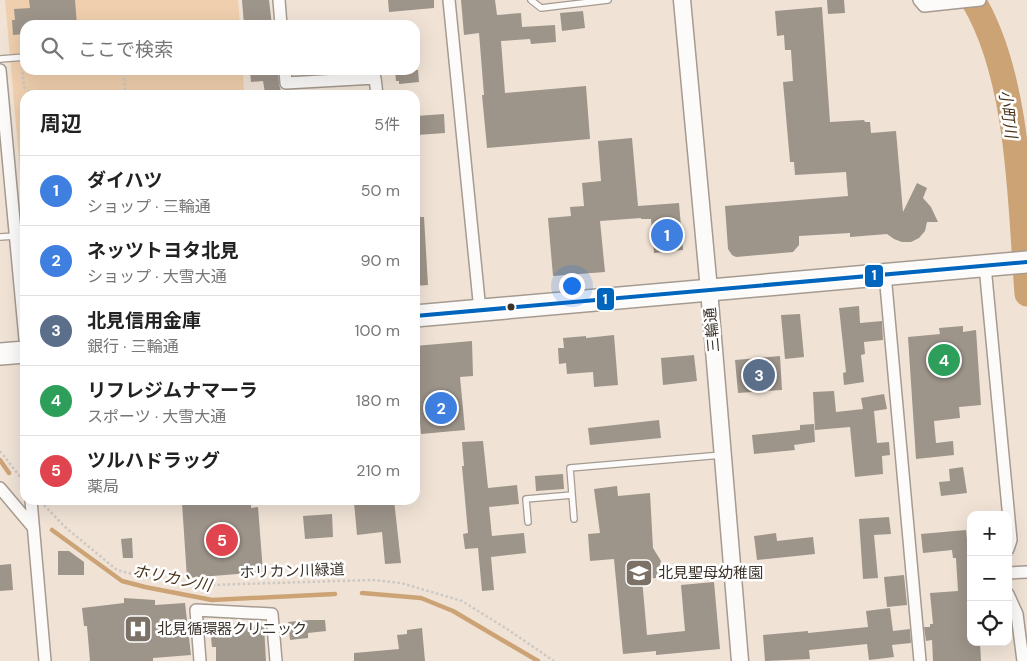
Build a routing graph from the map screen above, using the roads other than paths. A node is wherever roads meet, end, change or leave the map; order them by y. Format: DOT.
graph roads {
  1 [pos="279,0"];
  2 [pos="449,0"];
  3 [pos="531,0"];
  4 [pos="608,0"];
  5 [pos="682,0"];
  6 [pos="919,0"];
  7 [pos="980,0"];
  8 [pos="281,20"];
  9 [pos="20,58"];
  10 [pos="0,59"];
  11 [pos="285,75"];
  12 [pos="0,78"];
  13 [pos="376,90"];
  14 [pos="16,236"];
  15 [pos="0,237"];
  16 [pos="1027,262"];
  17 [pos="995,265"];
  18 [pos="885,274"];
  19 [pos="20,282"];
  20 [pos="709,290"];
  21 [pos="480,311"];
  22 [pos="420,316"];
  23 [pos="20,352"];
  24 [pos="0,354"];
  25 [pos="723,455"];
  26 [pos="0,488"];
  27 [pos="572,495"];
  28 [pos="31,505"];
  29 [pos="1009,511"];
  30 [pos="574,518"];
  31 [pos="528,522"];
  32 [pos="32,526"];
  33 [pos="1011,601"];
  34 [pos="45,661"];
  35 [pos="200,661"];
  36 [pos="276,661"];
  37 [pos="740,661"];
  38 [pos="920,661"];
  39 [pos="1023,661"];
  1 -- 8 [label="street"];
  2 -- 21 [label="street"];
  3 -- 4 [label="lane"];
  5 -- 20 [label="street, 三輪通"];
  6 -- 7 [label="street"];
  9 -- 10 [label="lane"];
  11 -- 13 [label="street"];
  12 -- 14 [label="street"];
  14 -- 15 [label="lane"];
  14 -- 19 [label="street"];
  16 -- 17 [label="highway"];
  17 -- 18 [label="highway"];
  17 -- 29 [label="street"];
  18 -- 20 [label="highway"];
  18 -- 38 [label="street"];
  20 -- 21 [label="highway"];
  20 -- 25 [label="street, 三輪通"];
  21 -- 22 [label="highway"];
  23 -- 24 [label="highway"];
  25 -- 27 [label="lane"];
  25 -- 37 [label="street, 三輪通"];
  26 -- 32 [label="street"];
  27 -- 30 [label="lane"];
  27 -- 31 [label="lane"];
  28 -- 32 [label="street"];
  32 -- 34 [label="street"];
  33 -- 39 [label="street"];
  35 -- 36 [label="street"];
}
